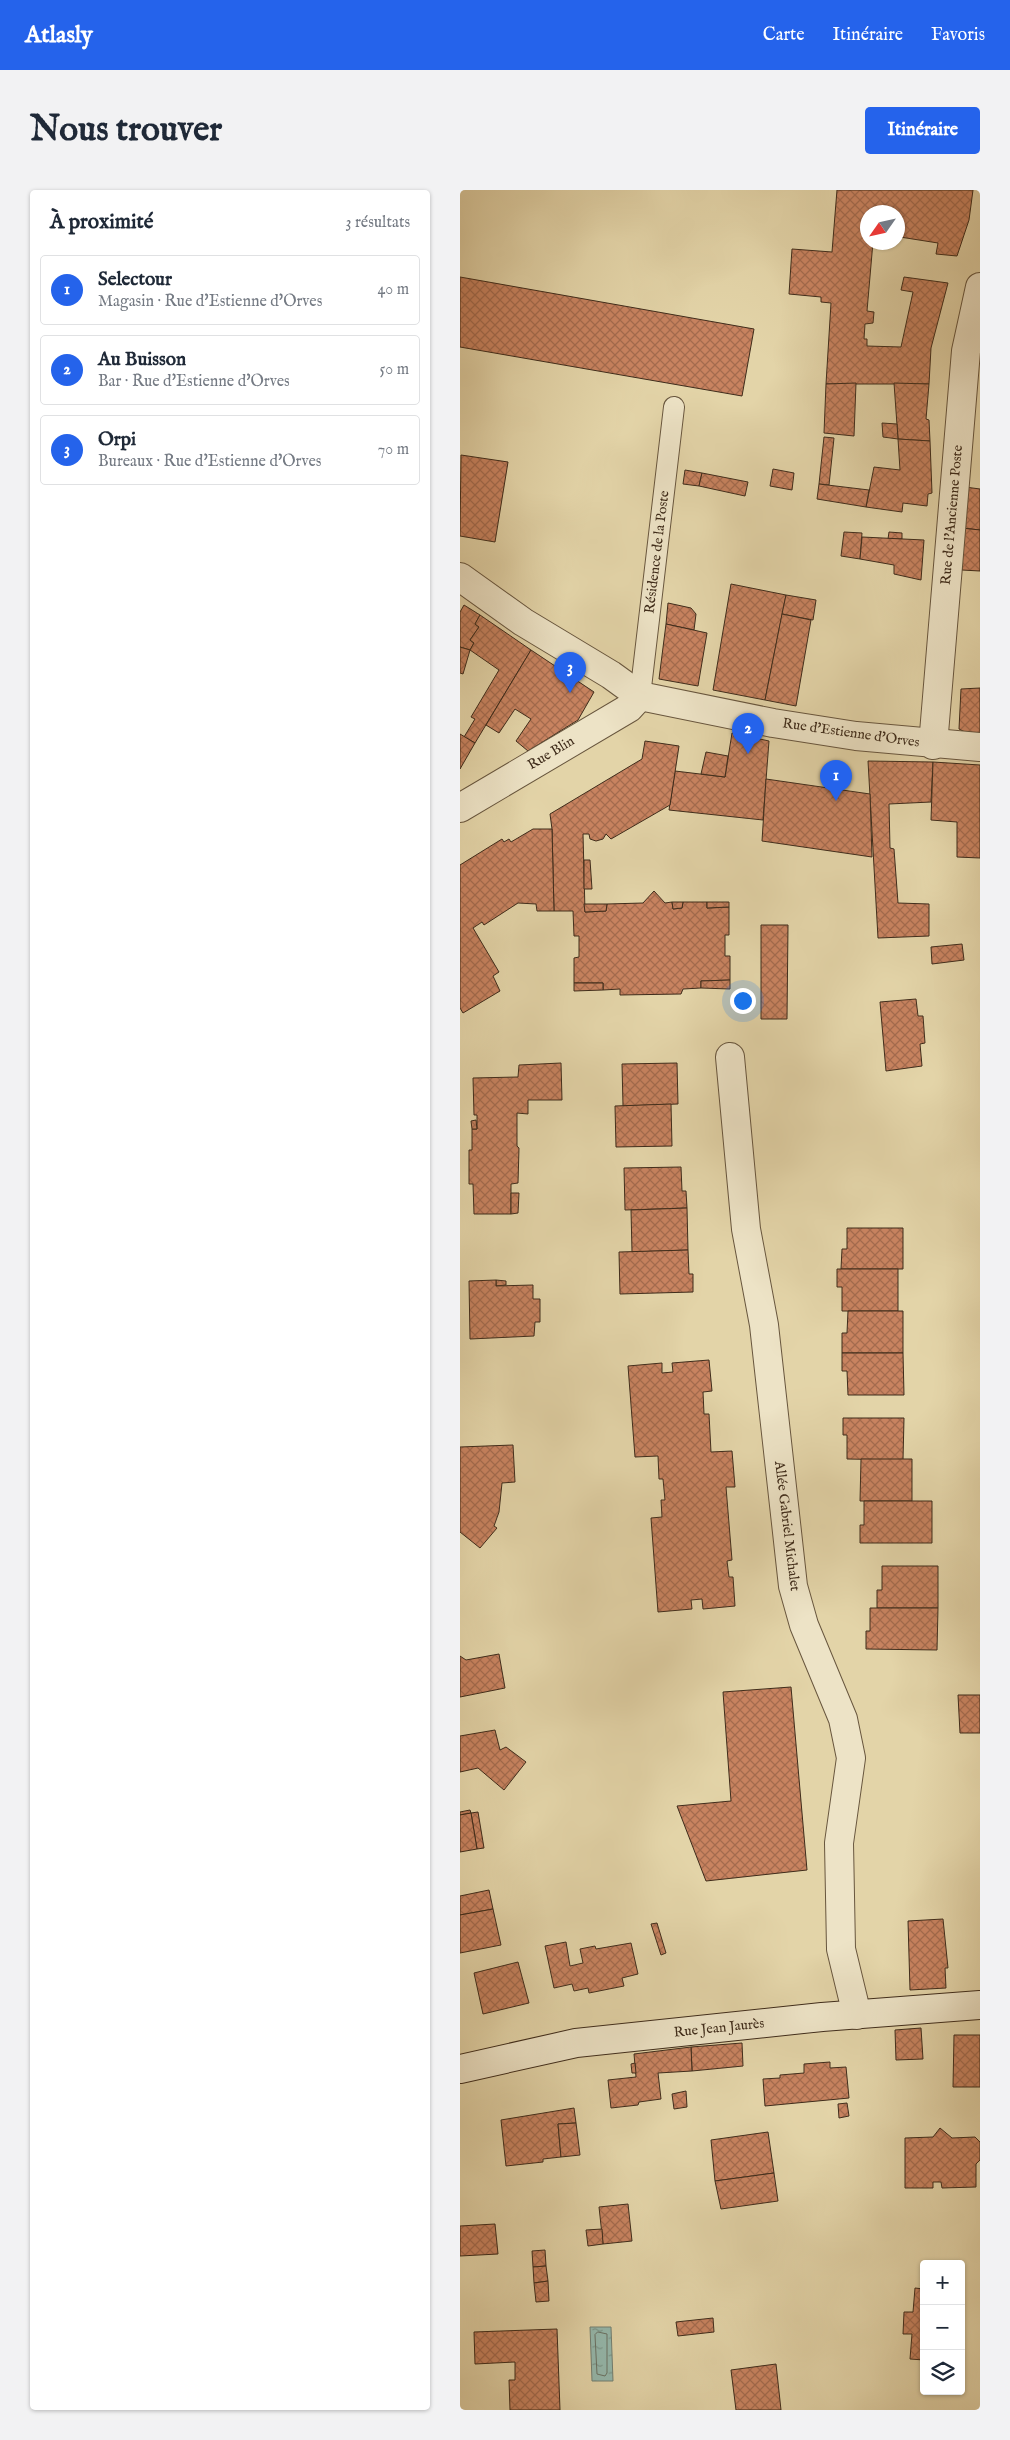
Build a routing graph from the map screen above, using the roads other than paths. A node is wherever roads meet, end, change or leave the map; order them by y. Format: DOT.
graph roads {
  1 [pos="980,287"];
  2 [pos="674,407"];
  3 [pos="460,577"];
  4 [pos="640,696"];
  5 [pos="933,745"];
  6 [pos="980,747"];
  7 [pos="460,808"];
  8 [pos="730,1058"];
  9 [pos="980,2005"];
  10 [pos="857,2015"];
  11 [pos="460,2069"];
  1 -- 5 [label="street, Rue de l'Ancienne Poste"];
  2 -- 4 [label="lane, Résidence de la Poste"];
  3 -- 4 [label="street, Rue d'Estienne d'Orves"];
  4 -- 5 [label="street, Rue d'Estienne d'Orves"];
  4 -- 7 [label="street, Rue Blin"];
  5 -- 6 [label="street, Rue d'Estienne d'Orves"];
  8 -- 10 [label="street, Allée Gabriel Michalet"];
  9 -- 10 [label="street, Rue Jean Jaurès"];
  10 -- 11 [label="street, Rue Jean Jaurès"];
}
